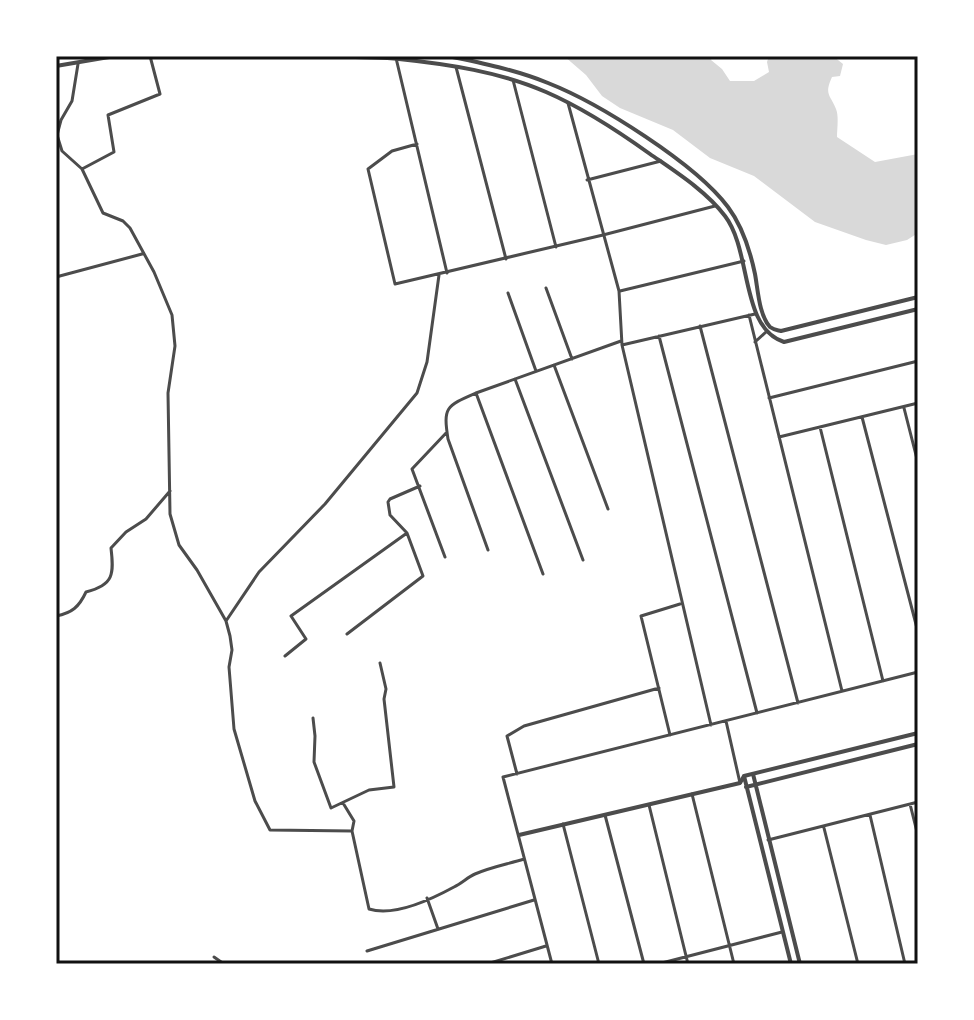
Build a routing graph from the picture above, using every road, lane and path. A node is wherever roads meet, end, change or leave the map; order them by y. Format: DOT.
graph roads {
  1 [pos="115,56"];
  2 [pos="150,56"];
  3 [pos="344,56"];
  4 [pos="448,56"];
  5 [pos="396,58"];
  6 [pos="78,64"];
  7 [pos="56,66"];
  8 [pos="456,67"];
  9 [pos="513,80"];
  10 [pos="568,103"];
  11 [pos="417,144"];
  12 [pos="661,161"];
  13 [pos="82,169"];
  14 [pos="587,180"];
  15 [pos="716,205"];
  16 [pos="603,235"];
  17 [pos="556,247"];
  18 [pos="142,254"];
  19 [pos="506,259"];
  20 [pos="744,261"];
  21 [pos="447,273"];
  22 [pos="439,275"];
  23 [pos="56,277"];
  24 [pos="546,288"];
  25 [pos="619,291"];
  26 [pos="508,293"];
  27 [pos="918,297"];
  28 [pos="868,309"];
  29 [pos="918,309"];
  30 [pos="755,314"];
  31 [pos="749,315"];
  32 [pos="870,321"];
  33 [pos="700,326"];
  34 [pos="778,330"];
  35 [pos="766,332"];
  36 [pos="659,336"];
  37 [pos="772,337"];
  38 [pos="755,342"];
  39 [pos="622,343"];
  40 [pos="572,359"];
  41 [pos="918,361"];
  42 [pos="554,365"];
  43 [pos="536,371"];
  44 [pos="515,379"];
  45 [pos="476,393"];
  46 [pos="769,398"];
  47 [pos="918,403"];
  48 [pos="903,407"];
  49 [pos="862,417"];
  50 [pos="820,427"];
  51 [pos="447,432"];
  52 [pos="779,437"];
  53 [pos="918,463"];
  54 [pos="420,486"];
  55 [pos="170,491"];
  56 [pos="608,509"];
  57 [pos="407,533"];
  58 [pos="488,550"];
  59 [pos="445,557"];
  60 [pos="583,560"];
  61 [pos="543,574"];
  62 [pos="681,604"];
  63 [pos="56,616"];
  64 [pos="226,621"];
  65 [pos="918,632"];
  66 [pos="347,634"];
  67 [pos="285,656"];
  68 [pos="380,663"];
  69 [pos="918,672"];
  70 [pos="883,681"];
  71 [pos="659,688"];
  72 [pos="842,691"];
  73 [pos="798,703"];
  74 [pos="757,713"];
  75 [pos="313,718"];
  76 [pos="726,721"];
  77 [pos="711,725"];
  78 [pos="918,733"];
  79 [pos="670,735"];
  80 [pos="918,744"];
  81 [pos="870,745"];
  82 [pos="872,756"];
  83 [pos="517,774"];
  84 [pos="753,774"];
  85 [pos="744,776"];
  86 [pos="740,783"];
  87 [pos="755,786"];
  88 [pos="747,787"];
  89 [pos="692,794"];
  90 [pos="918,802"];
  91 [pos="343,803"];
  92 [pos="910,804"];
  93 [pos="649,805"];
  94 [pos="605,815"];
  95 [pos="870,815"];
  96 [pos="563,824"];
  97 [pos="824,827"];
  98 [pos="352,831"];
  99 [pos="519,835"];
  100 [pos="918,836"];
  101 [pos="768,840"];
  102 [pos="524,859"];
  103 [pos="427,898"];
  104 [pos="534,900"];
  105 [pos="439,929"];
  106 [pos="783,932"];
  107 [pos="546,946"];
  108 [pos="730,947"];
  109 [pos="367,951"];
  110 [pos="214,957"];
  111 [pos="686,958"];
  112 [pos="224,964"];
  113 [pos="487,964"];
  114 [pos="552,964"];
  115 [pos="599,964"];
  116 [pos="644,964"];
  117 [pos="658,964"];
  118 [pos="688,964"];
  119 [pos="734,964"];
  120 [pos="791,964"];
  121 [pos="800,964"];
  122 [pos="858,964"];
  123 [pos="905,964"];
  1 -- 6 [label="street"];
  2 -- 13 [label="street"];
  3 -- 5 [label="street"];
  4 -- 34 [label="street"];
  5 -- 8 [label="street"];
  5 -- 11 [label="street"];
  6 -- 7 [label="street"];
  6 -- 13 [label="street"];
  8 -- 9 [label="street"];
  8 -- 19 [label="street"];
  9 -- 10 [label="street"];
  9 -- 17 [label="street"];
  10 -- 12 [label="street"];
  10 -- 14 [label="street"];
  11 -- 21 [label="street"];
  11 -- 22 [label="street"];
  12 -- 14 [label="street"];
  12 -- 15 [label="street"];
  13 -- 18 [label="street"];
  14 -- 16 [label="street"];
  15 -- 16 [label="street"];
  15 -- 20 [label="street"];
  16 -- 17 [label="street"];
  16 -- 25 [label="street"];
  17 -- 19 [label="street"];
  18 -- 23 [label="street"];
  18 -- 55 [label="street"];
  19 -- 21 [label="street"];
  20 -- 25 [label="street"];
  20 -- 30 [label="street"];
  21 -- 22 [label="street"];
  22 -- 64 [label="street"];
  24 -- 40 [label="street"];
  25 -- 39 [label="street"];
  26 -- 43 [label="street"];
  27 -- 28 [label="street"];
  28 -- 32 [label="street"];
  28 -- 34 [label="street"];
  29 -- 32 [label="street"];
  30 -- 31 [label="street"];
  30 -- 35 [label="street"];
  31 -- 33 [label="street"];
  31 -- 38 [label="street"];
  32 -- 37 [label="street"];
  33 -- 36 [label="street"];
  33 -- 73 [label="street"];
  34 -- 37 [label="street"];
  35 -- 37 [label="street"];
  35 -- 38 [label="street"];
  36 -- 39 [label="street"];
  36 -- 74 [label="street"];
  38 -- 46 [label="street"];
  39 -- 40 [label="street"];
  39 -- 62 [label="street"];
  40 -- 42 [label="street"];
  41 -- 46 [label="street"];
  42 -- 43 [label="street"];
  42 -- 56 [label="street"];
  43 -- 44 [label="street"];
  44 -- 45 [label="street"];
  44 -- 60 [label="street"];
  45 -- 51 [label="street"];
  45 -- 61 [label="street"];
  46 -- 52 [label="street"];
  47 -- 48 [label="street"];
  48 -- 49 [label="street"];
  48 -- 53 [label="street"];
  49 -- 50 [label="street"];
  49 -- 65 [label="street"];
  50 -- 52 [label="street"];
  50 -- 70 [label="street"];
  51 -- 54 [label="street"];
  51 -- 58 [label="street"];
  52 -- 72 [label="street"];
  54 -- 57 [label="street"];
  54 -- 59 [label="street"];
  55 -- 63 [label="street"];
  55 -- 64 [label="street"];
  57 -- 66 [label="street"];
  57 -- 67 [label="street"];
  62 -- 71 [label="street"];
  62 -- 77 [label="street"];
  64 -- 98 [label="street"];
  68 -- 91 [label="street"];
  69 -- 70 [label="street"];
  70 -- 72 [label="street"];
  71 -- 79 [label="street"];
  71 -- 83 [label="street"];
  72 -- 73 [label="street"];
  73 -- 74 [label="street"];
  74 -- 76 [label="street"];
  75 -- 91 [label="street"];
  76 -- 77 [label="street"];
  76 -- 86 [label="street"];
  77 -- 79 [label="street"];
  78 -- 81 [label="street"];
  79 -- 83 [label="street"];
  80 -- 82 [label="street"];
  81 -- 82 [label="street"];
  81 -- 84 [label="street"];
  82 -- 87 [label="street"];
  83 -- 99 [label="street"];
  84 -- 85 [label="street"];
  84 -- 87 [label="street"];
  85 -- 86 [label="street"];
  85 -- 88 [label="street"];
  86 -- 88 [label="street"];
  86 -- 89 [label="street"];
  87 -- 88 [label="street"];
  87 -- 101 [label="street"];
  88 -- 106 [label="street"];
  89 -- 93 [label="street"];
  89 -- 108 [label="street"];
  90 -- 92 [label="street"];
  91 -- 98 [label="street"];
  92 -- 95 [label="street"];
  92 -- 100 [label="street"];
  93 -- 94 [label="street"];
  93 -- 111 [label="street"];
  94 -- 96 [label="street"];
  94 -- 116 [label="street"];
  95 -- 97 [label="street"];
  95 -- 123 [label="street"];
  96 -- 99 [label="street"];
  96 -- 115 [label="street"];
  97 -- 101 [label="street"];
  97 -- 122 [label="street"];
  98 -- 103 [label="street"];
  99 -- 102 [label="street"];
  101 -- 121 [label="street"];
  102 -- 103 [label="street"];
  102 -- 104 [label="street"];
  103 -- 105 [label="street"];
  104 -- 105 [label="street"];
  104 -- 107 [label="street"];
  105 -- 109 [label="street"];
  106 -- 108 [label="street"];
  106 -- 120 [label="street"];
  107 -- 113 [label="street"];
  107 -- 114 [label="street"];
  108 -- 111 [label="street"];
  108 -- 119 [label="street"];
  110 -- 112 [label="street"];
  111 -- 117 [label="street"];
  111 -- 118 [label="street"];
}
